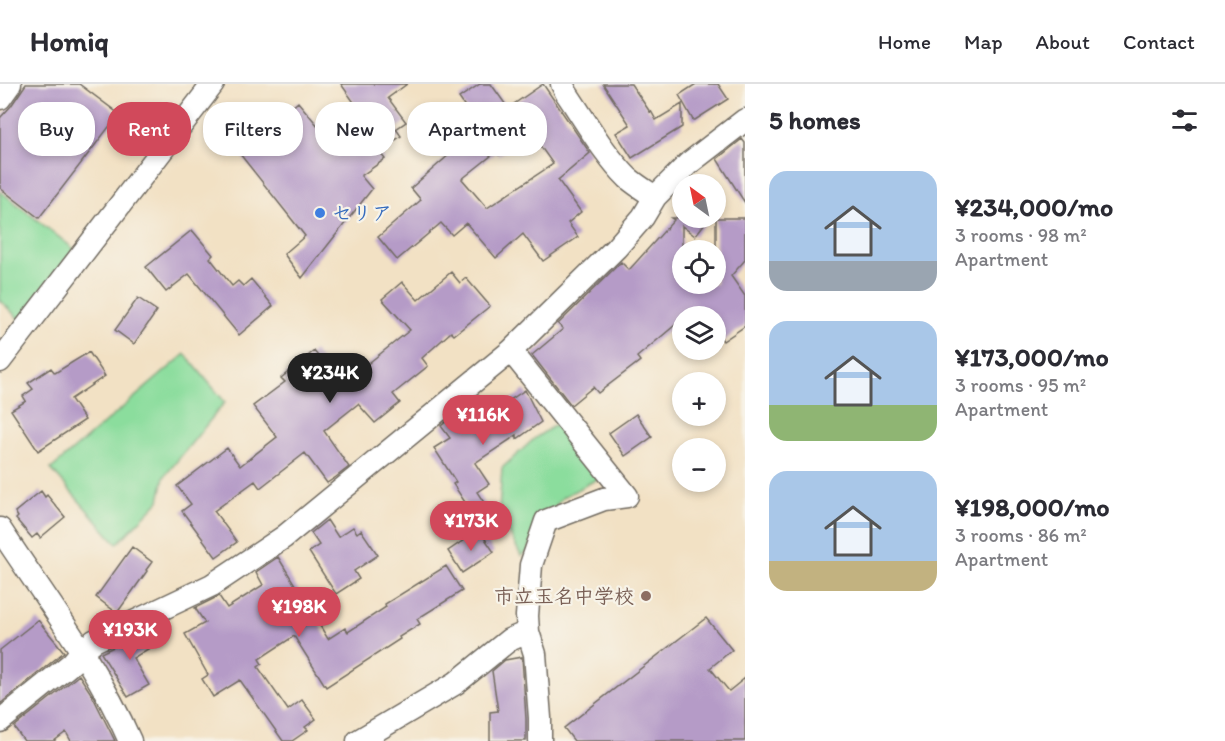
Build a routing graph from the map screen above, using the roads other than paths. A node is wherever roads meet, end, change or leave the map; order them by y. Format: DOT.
graph roads {
  1 [pos="10,84"];
  2 [pos="213,84"];
  3 [pos="562,84"];
  4 [pos="0,98"];
  5 [pos="745,120"];
  6 [pos="655,196"];
  7 [pos="511,351"];
  8 [pos="0,361"];
  9 [pos="0,529"];
  10 [pos="528,632"];
  11 [pos="82,651"];
  12 [pos="0,721"];
  13 [pos="130,741"];
  14 [pos="358,741"];
  15 [pos="540,741"];
  1 -- 4 [label="street"];
  2 -- 8 [label="street"];
  3 -- 6 [label="street"];
  5 -- 6 [label="street"];
  6 -- 7 [label="street"];
  7 -- 10 [label="street"];
  7 -- 11 [label="street"];
  9 -- 11 [label="street"];
  10 -- 14 [label="street"];
  10 -- 15 [label="street"];
  11 -- 12 [label="street"];
  11 -- 13 [label="street"];
}
